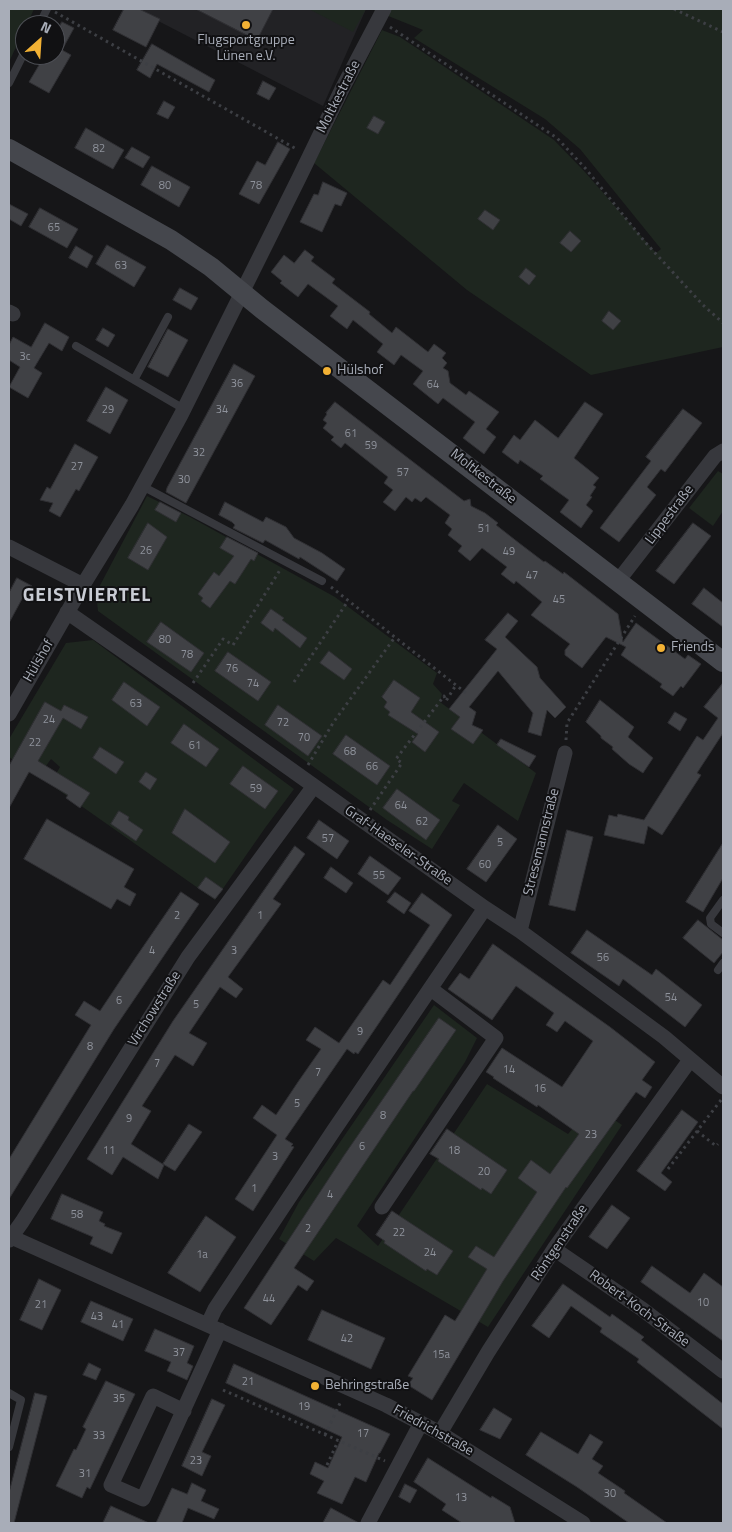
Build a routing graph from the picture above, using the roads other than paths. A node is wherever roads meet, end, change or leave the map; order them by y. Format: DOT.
graph roads {
  1 [pos="382,14"];
  2 [pos="18,65"];
  3 [pos="9,83"];
  4 [pos="9,149"];
  5 [pos="242,293"];
  6 [pos="168,317"];
  7 [pos="76,346"];
  8 [pos="134,380"];
  9 [pos="184,409"];
  10 [pos="723,451"];
  11 [pos="142,486"];
  12 [pos="9,547"];
  13 [pos="322,581"];
  14 [pos="618,581"];
  15 [pos="82,585"];
  16 [pos="67,612"];
  17 [pos="723,662"];
  18 [pos="9,714"];
  19 [pos="565,753"];
  20 [pos="314,786"];
  21 [pos="723,900"];
  22 [pos="485,908"];
  23 [pos="520,931"];
  24 [pos="723,933"];
  25 [pos="723,963"];
  26 [pos="718,970"];
  27 [pos="431,989"];
  28 [pos="690,1060"];
  29 [pos="723,1093"];
  30 [pos="382,1207"];
  31 [pos="10,1237"];
  32 [pos="554,1249"];
  33 [pos="214,1327"];
  34 [pos="723,1371"];
  35 [pos="9,1393"];
  36 [pos="184,1411"];
  37 [pos="421,1423"];
  38 [pos="440,1433"];
  39 [pos="9,1447"];
  40 [pos="368,1523"];
  41 [pos="583,1523"];
  1 -- 5 [label="street, Moltkestraße"];
  2 -- 3 [label="lane"];
  4 -- 5 [label="street, Moltkestraße"];
  5 -- 9 [label="street, Hülshof"];
  5 -- 14 [label="street, Moltkestraße"];
  6 -- 8 [label="lane"];
  7 -- 8 [label="lane"];
  8 -- 9 [label="lane"];
  9 -- 11 [label="street, Hülshof"];
  10 -- 14 [label="street, Lippestraße"];
  11 -- 13 [label="lane"];
  11 -- 15 [label="street, Hülshof"];
  12 -- 15 [label="street"];
  14 -- 17 [label="street, Moltkestraße"];
  15 -- 16 [label="street, Hülshof"];
  16 -- 18 [label="street, Hülshof"];
  16 -- 20 [label="street, Graf-Haeseler-Straße"];
  19 -- 23 [label="street, Stresemannstraße"];
  20 -- 22 [label="street, Graf-Haeseler-Straße"];
  20 -- 31 [label="street, Virchowstraße"];
  21 -- 24 [label="lane"];
  22 -- 23 [label="street, Graf-Haeseler-Straße"];
  22 -- 27 [label="street"];
  23 -- 28 [label="street, Graf-Haeseler-Straße"];
  25 -- 26 [label="lane"];
  27 -- 30 [label="street"];
  27 -- 33 [label="street"];
  28 -- 29 [label="street, Graf-Haeseler-Straße"];
  28 -- 32 [label="street, Röntgenstraße"];
  31 -- 33 [label="street, Friedrichstraße"];
  32 -- 34 [label="street, Robert-Koch-Straße"];
  32 -- 38 [label="street, Röntgenstraße"];
  33 -- 36 [label="street"];
  33 -- 37 [label="street, Friedrichstraße"];
  35 -- 39 [label="lane"];
  36 -- 36 [label="street"];
  37 -- 38 [label="street, Friedrichstraße"];
  37 -- 40 [label="street"];
  38 -- 41 [label="street, Friedrichstraße"];
}
